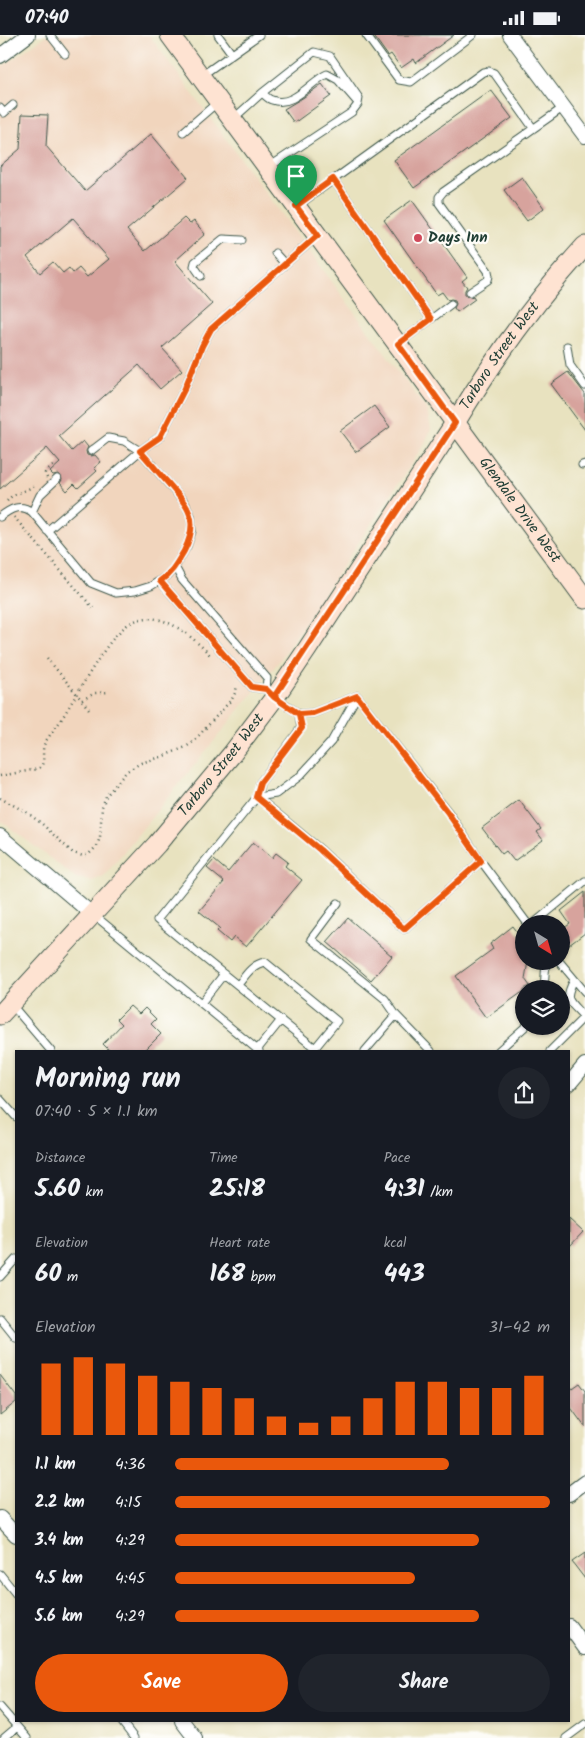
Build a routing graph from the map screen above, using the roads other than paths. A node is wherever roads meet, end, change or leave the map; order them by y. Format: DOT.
graph roads {
  1 [pos="28,35"];
  2 [pos="50,35"];
  3 [pos="170,35"];
  4 [pos="218,35"];
  5 [pos="259,35"];
  6 [pos="366,35"];
  7 [pos="472,35"];
  8 [pos="510,35"];
  9 [pos="65,54"];
  10 [pos="232,54"];
  11 [pos="0,56"];
  12 [pos="201,76"];
  13 [pos="262,93"];
  14 [pos="219,101"];
  15 [pos="358,104"];
  16 [pos="13,105"];
  17 [pos="0,107"];
  18 [pos="564,107"];
  19 [pos="233,119"];
  20 [pos="533,128"];
  21 [pos="183,132"];
  22 [pos="585,137"];
  23 [pos="268,167"];
  24 [pos="333,179"];
  25 [pos="296,206"];
  26 [pos="318,235"];
  27 [pos="242,240"];
  28 [pos="585,246"];
  29 [pos="275,253"];
  30 [pos="285,265"];
  31 [pos="202,276"];
  32 [pos="470,292"];
  33 [pos="451,304"];
  34 [pos="431,319"];
  35 [pos="398,344"];
  36 [pos="567,346"];
  37 [pos="585,386"];
  38 [pos="455,423"];
  39 [pos="92,451"];
  40 [pos="140,451"];
  41 [pos="57,479"];
  42 [pos="32,511"];
  43 [pos="0,517"];
  44 [pos="47,531"];
  45 [pos="176,567"];
  46 [pos="160,581"];
  47 [pos="585,599"];
  48 [pos="270,693"];
  49 [pos="357,696"];
  50 [pos="299,714"];
  51 [pos="256,797"];
  52 [pos="0,836"];
  53 [pos="481,861"];
  54 [pos="585,881"];
  55 [pos="338,903"];
  56 [pos="93,915"];
  57 [pos="521,915"];
  58 [pos="544,915"];
  59 [pos="566,970"];
  60 [pos="224,974"];
  61 [pos="574,980"];
  62 [pos="238,985"];
  63 [pos="585,992"];
  64 [pos="201,1003"];
  65 [pos="5,1009"];
  66 [pos="396,1015"];
  67 [pos="281,1020"];
  68 [pos="516,1035"];
  69 [pos="50,1050"];
  70 [pos="258,1050"];
  71 [pos="366,1050"];
  72 [pos="430,1050"];
  73 [pos="499,1050"];
  74 [pos="551,1050"];
  75 [pos="585,1065"];
  76 [pos="570,1083"];
  77 [pos="0,1099"];
  78 [pos="15,1116"];
  79 [pos="15,1260"];
  80 [pos="0,1277"];
  81 [pos="0,1318"];
  82 [pos="15,1337"];
  83 [pos="585,1482"];
  84 [pos="570,1493"];
  85 [pos="0,1518"];
  86 [pos="15,1534"];
  87 [pos="0,1574"];
  88 [pos="15,1592"];
  89 [pos="570,1627"];
  90 [pos="585,1648"];
  91 [pos="0,1707"];
  92 [pos="122,1722"];
  93 [pos="183,1722"];
  94 [pos="585,1724"];
  95 [pos="17,1727"];
  96 [pos="4,1738"];
  97 [pos="27,1738"];
  98 [pos="134,1738"];
  99 [pos="195,1738"];
  100 [pos="566,1738"];
  1 -- 11 [label="street"];
  2 -- 9 [label="lane"];
  3 -- 12 [label="main road, Glendale Drive West"];
  4 -- 10 [label="lane"];
  5 -- 10 [label="lane"];
  6 -- 7 [label="lane"];
  8 -- 18 [label="street"];
  10 -- 12 [label="lane"];
  12 -- 14 [label="main road, Glendale Drive West"];
  13 -- 15 [label="lane"];
  13 -- 15 [label="lane"];
  13 -- 19 [label="lane"];
  14 -- 19 [label="main road, Glendale Drive West"];
  14 -- 21 [label="lane"];
  15 -- 23 [label="lane"];
  16 -- 17 [label="lane"];
  18 -- 20 [label="lane"];
  18 -- 22 [label="street"];
  19 -- 23 [label="main road, Glendale Drive West"];
  20 -- 24 [label="lane"];
  20 -- 32 [label="lane"];
  23 -- 25 [label="main road, Glendale Drive West"];
  24 -- 25 [label="lane"];
  24 -- 34 [label="lane"];
  25 -- 26 [label="main road, Glendale Drive West"];
  26 -- 30 [label="lane"];
  26 -- 35 [label="main road, Glendale Drive West"];
  27 -- 31 [label="lane"];
  28 -- 38 [label="main road, Tarboro Street West"];
  29 -- 30 [label="lane"];
  30 -- 40 [label="lane"];
  33 -- 34 [label="lane"];
  34 -- 35 [label="lane"];
  35 -- 38 [label="main road, Glendale Drive West"];
  36 -- 37 [label="lane"];
  38 -- 47 [label="main road, Glendale Drive West"];
  38 -- 48 [label="main road, Tarboro Street West"];
  39 -- 40 [label="lane"];
  40 -- 44 [label="lane"];
  40 -- 45 [label="lane"];
  41 -- 42 [label="lane"];
  42 -- 43 [label="lane"];
  42 -- 44 [label="lane"];
  44 -- 46 [label="lane"];
  45 -- 46 [label="lane"];
  45 -- 48 [label="lane"];
  46 -- 48 [label="lane"];
  48 -- 50 [label="lane"];
  48 -- 56 [label="main road, Tarboro Street West"];
  49 -- 50 [label="lane"];
  49 -- 51 [label="lane"];
  49 -- 53 [label="lane"];
  50 -- 51 [label="lane"];
  51 -- 53 [label="lane"];
  51 -- 60 [label="lane"];
  52 -- 56 [label="street"];
  53 -- 57 [label="lane"];
  54 -- 58 [label="lane"];
  55 -- 66 [label="lane"];
  56 -- 64 [label="lane"];
  56 -- 65 [label="main road, Tarboro Street West"];
  59 -- 61 [label="lane"];
  60 -- 62 [label="lane"];
  60 -- 64 [label="lane"];
  61 -- 63 [label="lane"];
  61 -- 74 [label="lane"];
  62 -- 67 [label="lane"];
  62 -- 67 [label="lane"];
  64 -- 70 [label="lane"];
  65 -- 69 [label="lane"];
  66 -- 71 [label="lane"];
  66 -- 72 [label="lane"];
  67 -- 70 [label="lane"];
  68 -- 73 [label="lane"];
  75 -- 76 [label="street"];
  77 -- 78 [label="lane"];
  79 -- 80 [label="lane"];
  81 -- 82 [label="lane"];
  83 -- 84 [label="street"];
  85 -- 86 [label="street"];
  87 -- 88 [label="lane"];
  89 -- 90 [label="street"];
  91 -- 95 [label="lane"];
  92 -- 98 [label="lane"];
  93 -- 99 [label="street"];
  94 -- 100 [label="lane"];
  95 -- 96 [label="lane"];
  95 -- 97 [label="lane"];
}
